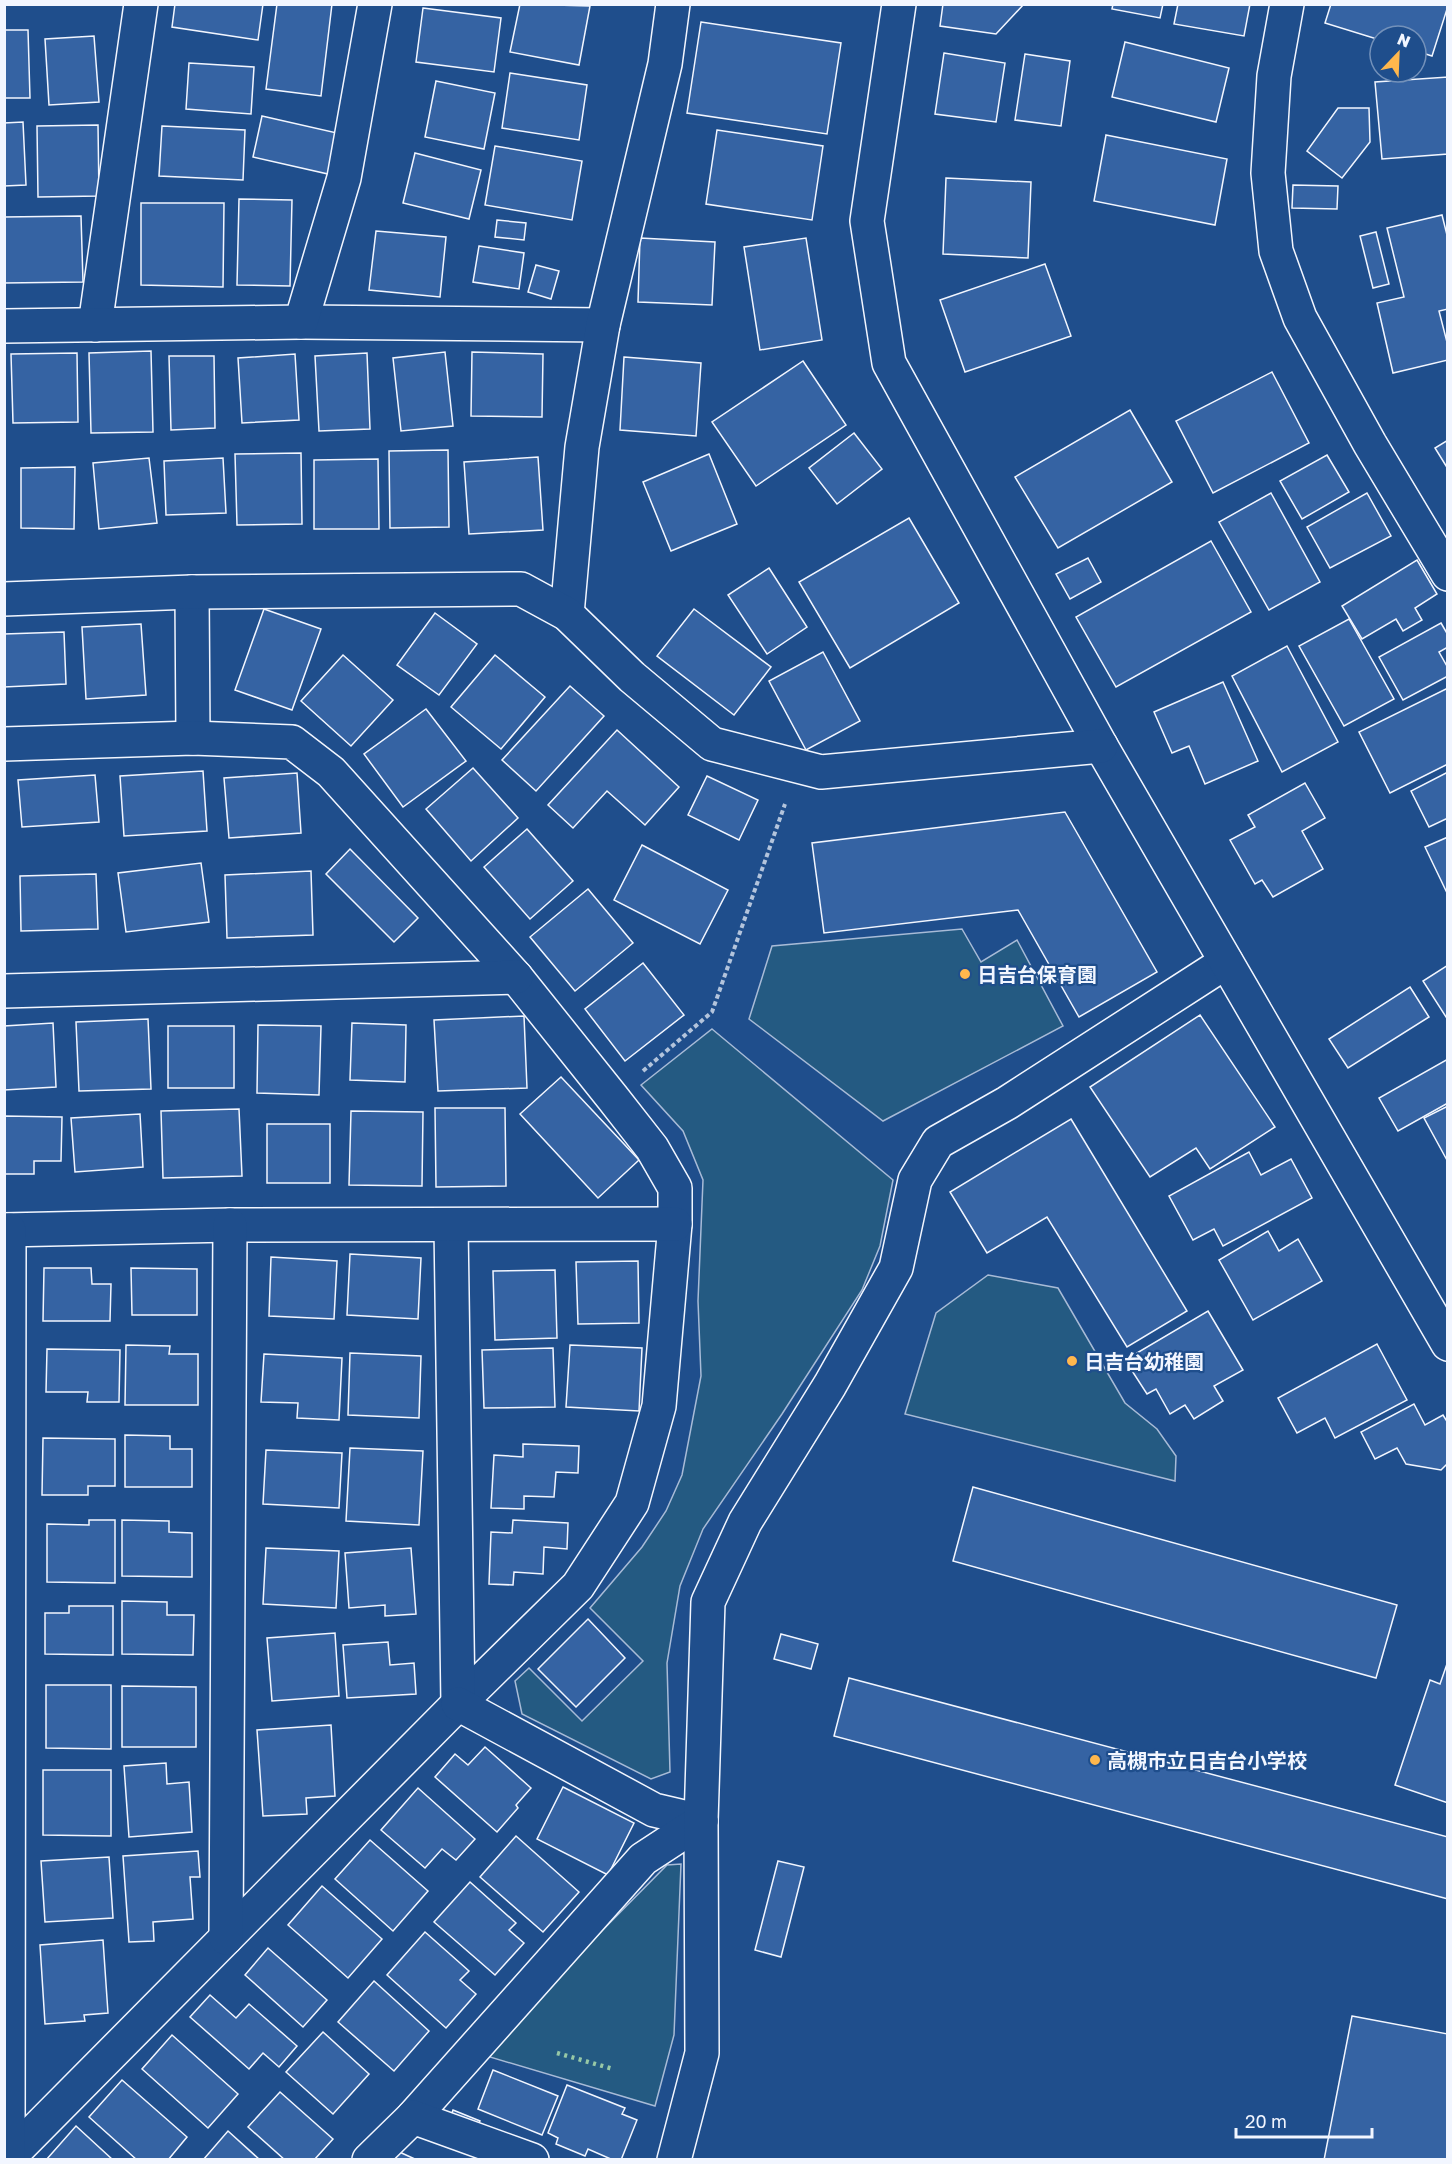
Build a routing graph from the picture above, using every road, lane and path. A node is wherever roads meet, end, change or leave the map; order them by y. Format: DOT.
graph roads {
  1 [pos="141,4"];
  2 [pos="375,4"];
  3 [pos="673,4"];
  4 [pos="899,4"];
  5 [pos="1287,4"];
  6 [pos="301,322"];
  7 [pos="95,325"];
  8 [pos="603,325"];
  9 [pos="4,326"];
  10 [pos="1448,574"];
  11 [pos="192,592"];
  12 [pos="4,599"];
  13 [pos="567,614"];
  14 [pos="193,738"];
  15 [pos="4,744"];
  16 [pos="1101,746"];
  17 [pos="798,767"];
  18 [pos="1226,962"];
  19 [pos="516,977"];
  20 [pos="4,991"];
  21 [pos="612,1097"];
  22 [pos="675,1224"];
  23 [pos="230,1225"];
  24 [pos="452,1225"];
  25 [pos="7,1230"];
  26 [pos="1448,1344"];
  27 [pos="458,1704"];
  28 [pos="701,1821"];
  29 [pos="226,1938"];
  30 [pos="413,2117"];
  31 [pos="7,2159"];
  32 [pos="369,2160"];
  33 [pos="532,2160"];
  34 [pos="674,2160"];
  1 -- 7 [label="street"];
  2 -- 6 [label="street"];
  3 -- 8 [label="street"];
  4 -- 16 [label="street"];
  5 -- 10 [label="street"];
  6 -- 7 [label="street"];
  6 -- 8 [label="street"];
  7 -- 9 [label="street"];
  8 -- 13 [label="street"];
  11 -- 12 [label="street"];
  11 -- 13 [label="street"];
  11 -- 14 [label="street"];
  13 -- 17 [label="street"];
  14 -- 15 [label="street"];
  14 -- 19 [label="street"];
  16 -- 17 [label="street"];
  16 -- 18 [label="street"];
  17 -- 21 [label="path"];
  18 -- 26 [label="street"];
  18 -- 28 [label="street"];
  19 -- 20 [label="street"];
  19 -- 21 [label="street"];
  21 -- 22 [label="street"];
  22 -- 24 [label="street"];
  22 -- 27 [label="street"];
  23 -- 24 [label="street"];
  23 -- 25 [label="street"];
  23 -- 29 [label="street"];
  24 -- 27 [label="street"];
  25 -- 31 [label="street"];
  27 -- 28 [label="street"];
  27 -- 29 [label="street"];
  28 -- 30 [label="street"];
  28 -- 34 [label="street"];
  29 -- 31 [label="street"];
  30 -- 32 [label="street"];
  30 -- 33 [label="street"];
}
